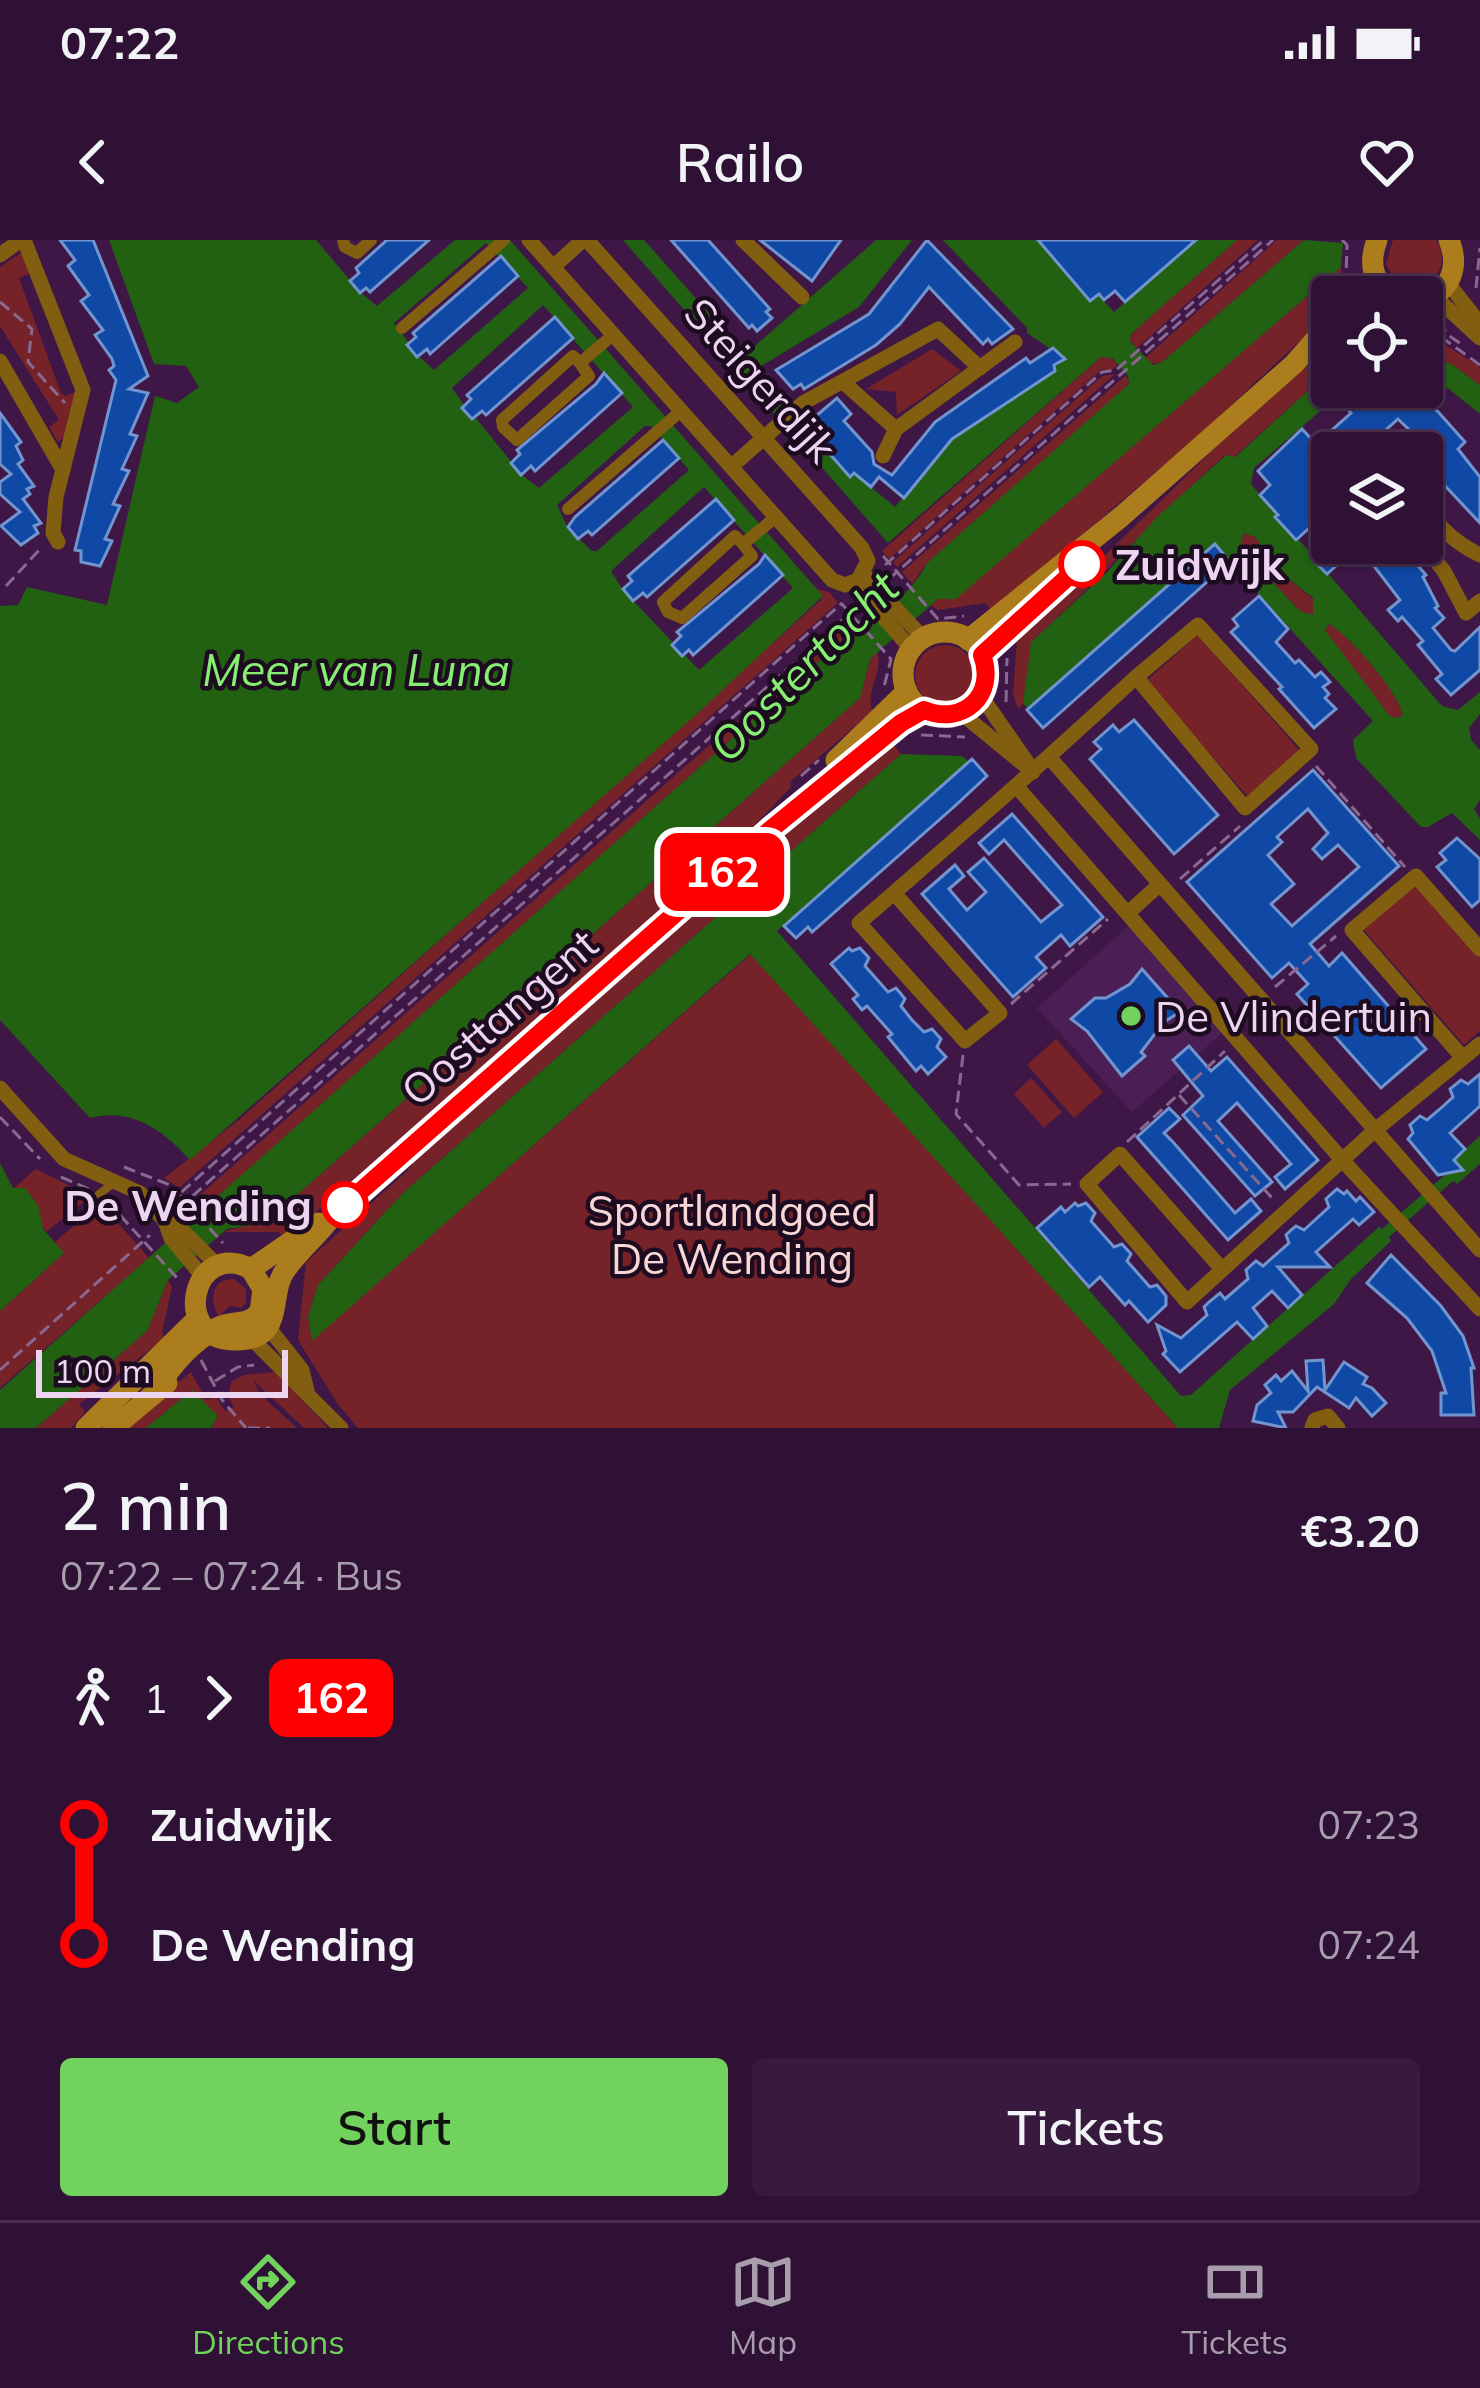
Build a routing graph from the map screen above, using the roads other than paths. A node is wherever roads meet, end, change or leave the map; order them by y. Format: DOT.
graph roads {
  1 [pos="22,240"];
  2 [pos="343,240"];
  3 [pos="371,240"];
  4 [pos="504,240"];
  5 [pos="529,240"];
  6 [pos="585,240"];
  7 [pos="743,240"];
  8 [pos="1376,240"];
  9 [pos="1450,240"];
  10 [pos="0,255"];
  11 [pos="553,267"];
  12 [pos="1378,276"];
  13 [pos="1443,284"];
  14 [pos="802,297"];
  15 [pos="1443,302"];
  16 [pos="1443,304"];
  17 [pos="1480,324"];
  18 [pos="402,328"];
  19 [pos="614,334"];
  20 [pos="1480,338"];
  21 [pos="1015,341"];
  22 [pos="1311,345"];
  23 [pos="1311,352"];
  24 [pos="0,362"];
  25 [pos="580,363"];
  26 [pos="1294,364"];
  27 [pos="980,368"];
  28 [pos="843,382"];
  29 [pos="682,410"];
  30 [pos="896,429"];
  31 [pos="771,432"];
  32 [pos="883,456"];
  33 [pos="732,466"];
  34 [pos="63,470"];
  35 [pos="568,509"];
  36 [pos="776,516"];
  37 [pos="1443,528"];
  38 [pos="55,537"];
  39 [pos="743,544"];
  40 [pos="1480,555"];
  41 [pos="1438,564"];
  42 [pos="870,590"];
  43 [pos="1480,601"];
  44 [pos="912,637"];
  45 [pos="975,648"];
  46 [pos="1136,677"];
  47 [pos="907,691"];
  48 [pos="981,696"];
  49 [pos="924,710"];
  50 [pos="962,713"];
  51 [pos="1050,758"];
  52 [pos="1033,772"];
  53 [pos="1017,787"];
  54 [pos="770,830"];
  55 [pos="1162,889"];
  56 [pos="894,893"];
  57 [pos="1126,909"];
  58 [pos="1480,949"];
  59 [pos="1480,1044"];
  60 [pos="1463,1058"];
  61 [pos="0,1088"];
  62 [pos="1374,1131"];
  63 [pos="1343,1162"];
  64 [pos="118,1173"];
  65 [pos="99,1194"];
  66 [pos="334,1214"];
  67 [pos="1480,1250"];
  68 [pos="207,1261"];
  69 [pos="1221,1268"];
  70 [pos="251,1269"];
  71 [pos="1480,1309"];
  72 [pos="259,1325"];
  73 [pos="211,1330"];
  74 [pos="86,1428"];
  75 [pos="113,1428"];
  76 [pos="341,1428"];
  77 [pos="1312,1428"];
  78 [pos="1338,1428"];
  1 -- 10 [label="street"];
  1 -- 34 [label="street"];
  2 -- 3 [label="street"];
  4 -- 18 [label="street"];
  5 -- 11 [label="street, Steigerdijk"];
  6 -- 11 [label="street"];
  6 -- 31 [label="street, Steigerdijk"];
  7 -- 14 [label="street"];
  8 -- 12 [label="main road"];
  9 -- 13 [label="main road"];
  11 -- 19 [label="street, Steigerdijk"];
  15 -- 17 [label="street"];
  16 -- 20 [label="street"];
  19 -- 25 [label="street, Steigerdijk"];
  19 -- 29 [label="street, Steigerdijk"];
  21 -- 27 [label="street"];
  22 -- 26 [label="main road"];
  23 -- 26 [label="main road"];
  24 -- 34 [label="street"];
  25 -- 25 [label="street, Steigerdijk"];
  26 -- 45 [label="main road"];
  27 -- 28 [label="street"];
  27 -- 30 [label="street"];
  28 -- 30 [label="street"];
  28 -- 31 [label="street"];
  29 -- 33 [label="street, Steigerdijk"];
  29 -- 35 [label="street, Steigerdijk"];
  30 -- 32 [label="street"];
  31 -- 33 [label="street"];
  31 -- 42 [label="street, Steigerdijk"];
  33 -- 36 [label="street, Steigerdijk"];
  34 -- 38 [label="street"];
  36 -- 39 [label="street, Steigerdijk"];
  36 -- 42 [label="street, Steigerdijk"];
  37 -- 40 [label="street"];
  39 -- 39 [label="street, Steigerdijk"];
  41 -- 43 [label="street"];
  42 -- 44 [label="street, Steigerdijk"];
  44 -- 45 [label="main road"];
  44 -- 47 [label="main road"];
  45 -- 48 [label="main road"];
  46 -- 46 [label="street"];
  46 -- 51 [label="street"];
  47 -- 49 [label="main road"];
  47 -- 54 [label="main road, Oosttangent"];
  48 -- 50 [label="main road"];
  48 -- 52 [label="street"];
  49 -- 50 [label="main road"];
  49 -- 54 [label="main road, Oosttangent"];
  50 -- 52 [label="street"];
  51 -- 52 [label="street"];
  51 -- 55 [label="street"];
  52 -- 53 [label="street"];
  53 -- 56 [label="street"];
  53 -- 57 [label="street"];
  54 -- 66 [label="main road, Oosttangent"];
  55 -- 57 [label="street"];
  55 -- 62 [label="street"];
  56 -- 56 [label="street"];
  57 -- 63 [label="street"];
  58 -- 60 [label="street"];
  59 -- 60 [label="street"];
  60 -- 62 [label="street"];
  61 -- 64 [label="street"];
  62 -- 63 [label="street"];
  62 -- 67 [label="street"];
  63 -- 69 [label="street"];
  63 -- 71 [label="street"];
  64 -- 65 [label="lane"];
  64 -- 68 [label="street"];
  66 -- 70 [label="main road, Oosttangent"];
  66 -- 72 [label="main road, Oosttangent"];
  68 -- 70 [label="main road"];
  68 -- 73 [label="main road"];
  69 -- 69 [label="street"];
  70 -- 72 [label="main road"];
  72 -- 73 [label="main road"];
  72 -- 76 [label="street"];
  73 -- 74 [label="main road"];
  73 -- 75 [label="main road"];
  77 -- 78 [label="street"];
}
